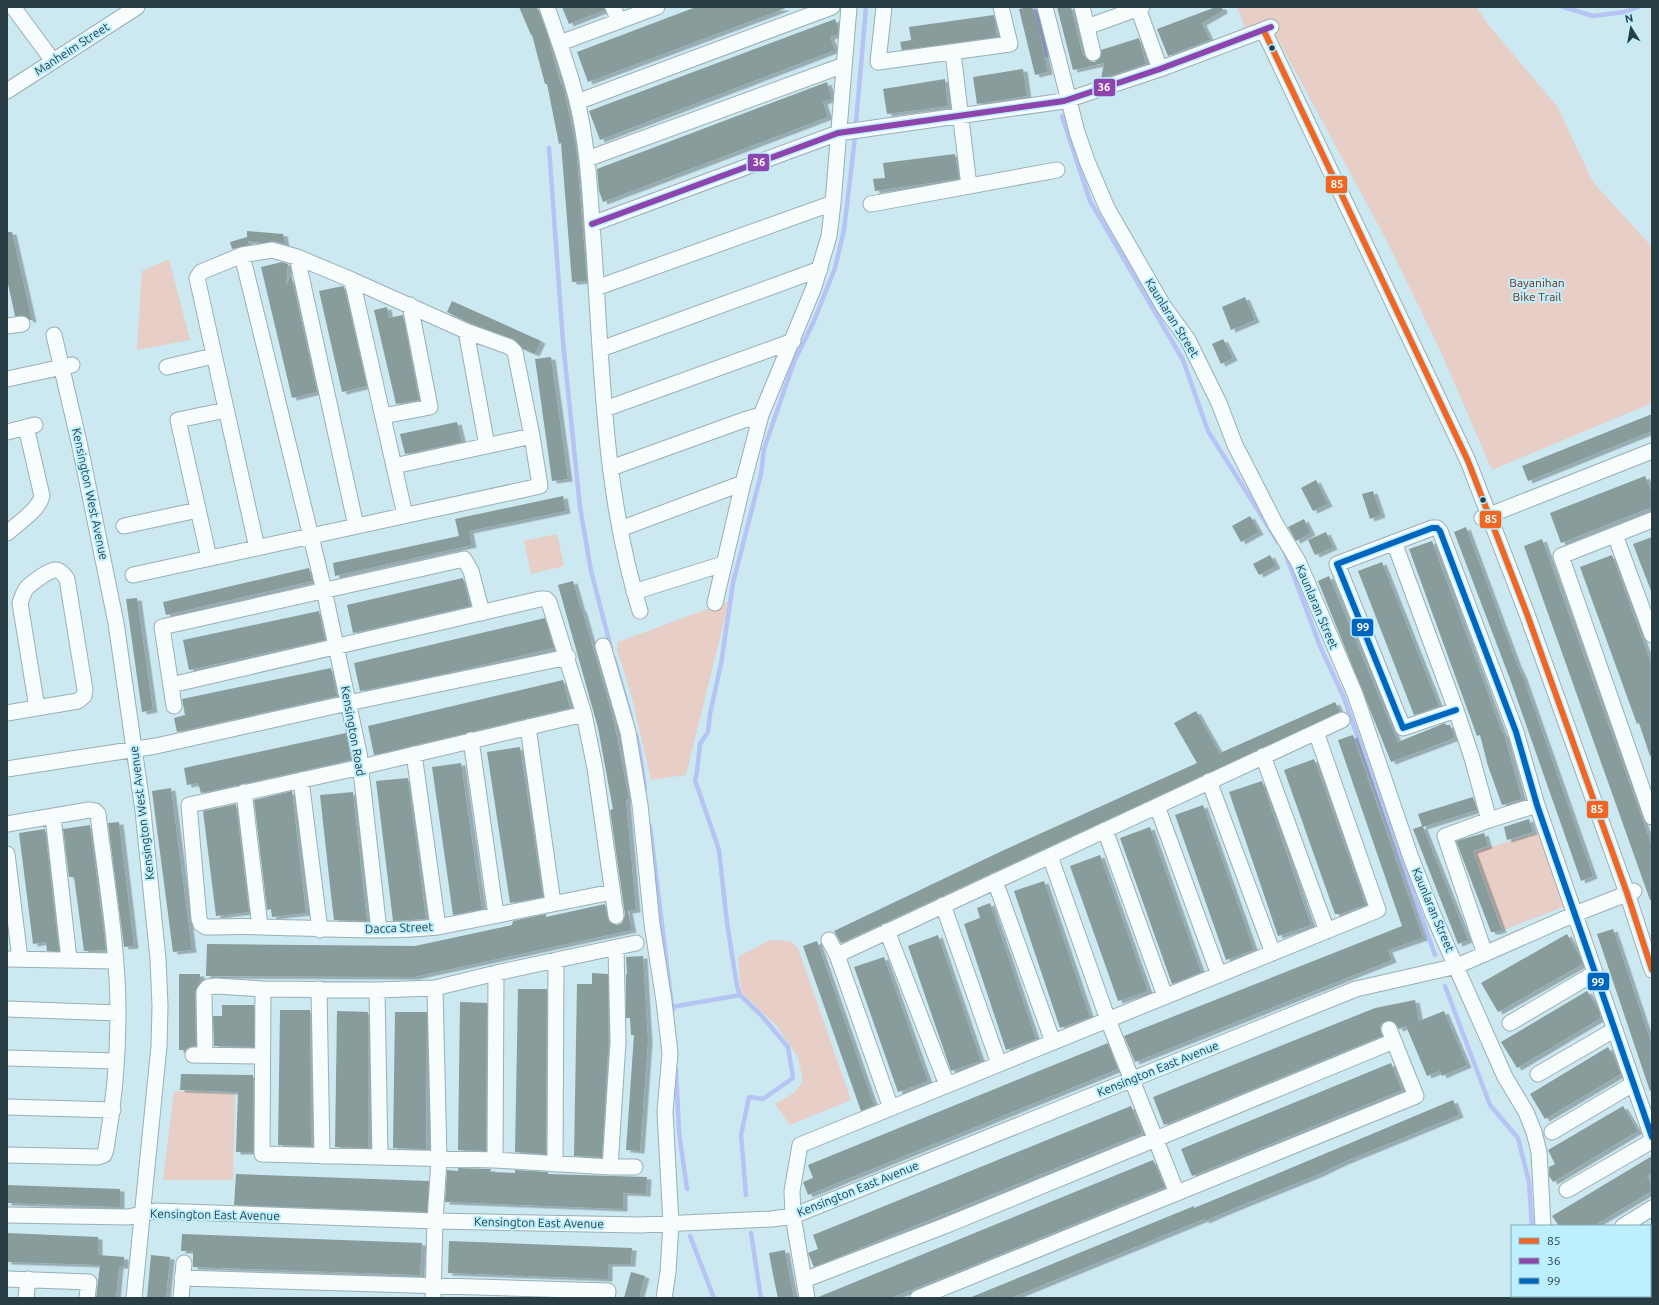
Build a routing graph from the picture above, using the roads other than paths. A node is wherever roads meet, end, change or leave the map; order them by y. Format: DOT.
graph roads {
  1 [pos="13,7"];
  2 [pos="138,7"];
  3 [pos="547,7"];
  4 [pos="613,7"];
  5 [pos="658,7"];
  6 [pos="832,7"];
  7 [pos="850,7"];
  8 [pos="884,7"];
  9 [pos="1001,7"];
  10 [pos="1045,7"];
  11 [pos="1082,7"];
  12 [pos="1140,8"];
  13 [pos="619,22"];
  14 [pos="1087,27"];
  15 [pos="560,43"];
  16 [pos="953,53"];
  17 [pos="1093,53"];
  18 [pos="53,61"];
  19 [pos="844,65"];
  20 [pos="1160,69"];
  21 [pos="7,91"];
  22 [pos="1068,99"];
  23 [pos="577,102"];
  24 [pos="960,115"];
  25 [pos="843,132"];
  26 [pos="587,159"];
  27 [pos="1057,170"];
  28 [pos="969,186"];
  29 [pos="833,203"];
  30 [pos="871,204"];
  31 [pos="592,224"];
  32 [pos="242,256"];
  33 [pos="297,257"];
  34 [pos="820,269"];
  35 [pos="352,280"];
  36 [pos="596,288"];
  37 [pos="410,305"];
  38 [pos="466,331"];
  39 [pos="54,335"];
  40 [pos="793,341"];
  41 [pos="601,349"];
  42 [pos="213,356"];
  43 [pos="66,366"];
  44 [pos="167,367"];
  45 [pos="7,379"];
  46 [pos="605,409"];
  47 [pos="226,410"];
  48 [pos="761,415"];
  49 [pos="383,416"];
  50 [pos="7,432"];
  51 [pos="532,436"];
  52 [pos="487,446"];
  53 [pos="1651,454"];
  54 [pos="394,466"];
  55 [pos="611,468"];
  56 [pos="742,483"];
  57 [pos="198,510"];
  58 [pos="405,515"];
  59 [pos="1486,517"];
  60 [pos="1652,520"];
  61 [pos="124,526"];
  62 [pos="356,526"];
  63 [pos="620,529"];
  64 [pos="7,533"];
  65 [pos="1615,535"];
  66 [pos="311,536"];
  67 [pos="1394,542"];
  68 [pos="257,548"];
  69 [pos="209,558"];
  70 [pos="724,564"];
  71 [pos="133,575"];
  72 [pos="324,590"];
  73 [pos="634,592"];
  74 [pos="715,603"];
  75 [pos="640,611"];
  76 [pos="482,613"];
  77 [pos="1652,634"];
  78 [pos="337,646"];
  79 [pos="603,646"];
  80 [pos="568,657"];
  81 [pos="171,685"];
  82 [pos="348,703"];
  83 [pos="174,706"];
  84 [pos="38,708"];
  85 [pos="1456,710"];
  86 [pos="7,713"];
  87 [pos="584,714"];
  88 [pos="1342,720"];
  89 [pos="528,727"];
  90 [pos="1316,732"];
  91 [pos="471,740"];
  92 [pos="134,750"];
  93 [pos="414,754"];
  94 [pos="1263,756"];
  95 [pos="361,767"];
  96 [pos="7,769"];
  97 [pos="301,780"];
  98 [pos="1209,782"];
  99 [pos="244,792"];
  100 [pos="1536,805"];
  101 [pos="1156,806"];
  102 [pos="53,817"];
  103 [pos="1652,817"];
  104 [pos="1488,820"];
  105 [pos="7,824"];
  106 [pos="1104,830"];
  107 [pos="7,854"];
  108 [pos="1050,856"];
  109 [pos="995,881"];
  110 [pos="612,892"];
  111 [pos="1630,892"];
  112 [pos="553,903"];
  113 [pos="943,905"];
  114 [pos="1575,914"];
  115 [pos="496,915"];
  116 [pos="616,916"];
  117 [pos="260,927"];
  118 [pos="438,927"];
  119 [pos="320,930"];
  120 [pos="378,930"];
  121 [pos="887,931"];
  122 [pos="1326,931"];
  123 [pos="829,940"];
  124 [pos="636,943"];
  125 [pos="616,947"];
  126 [pos="1273,953"];
  127 [pos="837,954"];
  128 [pos="1485,954"];
  129 [pos="14,959"];
  130 [pos="69,959"];
  131 [pos="556,960"];
  132 [pos="115,961"];
  133 [pos="1446,969"];
  134 [pos="1652,970"];
  135 [pos="496,973"];
  136 [pos="1595,973"];
  137 [pos="1218,975"];
  138 [pos="435,988"];
  139 [pos="263,989"];
  140 [pos="319,990"];
  141 [pos="378,990"];
  142 [pos="1165,996"];
  143 [pos="7,1009"];
  144 [pos="118,1013"];
  145 [pos="1108,1020"];
  146 [pos="1510,1023"];
  147 [pos="1614,1030"];
  148 [pos="1053,1042"];
  149 [pos="262,1056"];
  150 [pos="7,1058"];
  151 [pos="116,1061"];
  152 [pos="999,1064"];
  153 [pos="1538,1074"];
  154 [pos="1132,1079"];
  155 [pos="1633,1084"];
  156 [pos="947,1085"];
  157 [pos="7,1107"];
  158 [pos="891,1108"];
  159 [pos="113,1110"];
  160 [pos="1552,1132"];
  161 [pos="1652,1137"];
  162 [pos="1156,1139"];
  163 [pos="1652,1141"];
  164 [pos="7,1155"];
  165 [pos="322,1156"];
  166 [pos="380,1157"];
  167 [pos="439,1160"];
  168 [pos="495,1160"];
  169 [pos="554,1164"];
  170 [pos="610,1167"];
  171 [pos="636,1167"];
  172 [pos="1567,1190"];
  173 [pos="1177,1193"];
  174 [pos="1652,1208"];
  175 [pos="142,1214"];
  176 [pos="7,1215"];
  177 [pos="793,1216"];
  178 [pos="435,1221"];
  179 [pos="670,1224"];
  180 [pos="1543,1225"];
  181 [pos="1626,1225"];
  182 [pos="184,1263"];
  183 [pos="182,1278"];
  184 [pos="7,1279"];
  185 [pos="28,1279"];
  186 [pos="804,1280"];
  187 [pos="433,1292"];
  188 [pos="26,1298"];
  189 [pos="87,1298"];
  190 [pos="134,1298"];
  191 [pos="180,1298"];
  192 [pos="607,1298"];
  193 [pos="664,1298"];
  194 [pos="807,1298"];
  195 [pos="918,1298"];
  1 -- 18 [label="street"];
  2 -- 18 [label="street, Manheim Street"];
  3 -- 15 [label="street"];
  4 -- 13 [label="street"];
  5 -- 13 [label="street"];
  6 -- 23 [label="street"];
  7 -- 19 [label="street"];
  8 -- 16 [label="street"];
  9 -- 16 [label="street"];
  10 -- 22 [label="street, Kaunlaran Street"];
  11 -- 14 [label="street"];
  12 -- 14 [label="street"];
  12 -- 20 [label="street"];
  13 -- 15 [label="street"];
  14 -- 17 [label="street"];
  15 -- 23 [label="street"];
  16 -- 24 [label="street"];
  18 -- 21 [label="street, Manheim Street"];
  19 -- 25 [label="street"];
  19 -- 26 [label="street"];
  20 -- 22 [label="street"];
  20 -- 59 [label="street"];
  22 -- 24 [label="street"];
  22 -- 133 [label="street, Kaunlaran Street"];
  23 -- 26 [label="street"];
  24 -- 25 [label="street"];
  24 -- 28 [label="street"];
  25 -- 29 [label="street"];
  25 -- 31 [label="street"];
  26 -- 31 [label="street"];
  27 -- 28 [label="street"];
  28 -- 30 [label="street"];
  29 -- 34 [label="street"];
  29 -- 36 [label="street"];
  31 -- 36 [label="street"];
  32 -- 33 [label="street"];
  32 -- 42 [label="street"];
  32 -- 66 [label="street, Kensington Road"];
  33 -- 35 [label="street"];
  33 -- 62 [label="street"];
  34 -- 40 [label="street"];
  34 -- 41 [label="street"];
  35 -- 37 [label="street"];
  35 -- 49 [label="street"];
  36 -- 41 [label="street"];
  37 -- 38 [label="street"];
  37 -- 49 [label="street"];
  38 -- 51 [label="street"];
  38 -- 52 [label="street"];
  39 -- 43 [label="street, Kensington West Avenue"];
  40 -- 46 [label="street"];
  40 -- 48 [label="street"];
  41 -- 46 [label="street"];
  42 -- 44 [label="street"];
  42 -- 47 [label="street"];
  43 -- 45 [label="street"];
  43 -- 92 [label="street, Kensington West Avenue"];
  46 -- 55 [label="street"];
  47 -- 57 [label="street"];
  47 -- 68 [label="street"];
  48 -- 55 [label="street"];
  48 -- 56 [label="street"];
  49 -- 54 [label="street"];
  50 -- 64 [label="street"];
  51 -- 52 [label="street"];
  51 -- 58 [label="street"];
  52 -- 54 [label="street"];
  53 -- 59 [label="street"];
  54 -- 58 [label="street"];
  55 -- 63 [label="street"];
  56 -- 63 [label="street"];
  56 -- 70 [label="street"];
  57 -- 61 [label="street"];
  57 -- 69 [label="street"];
  58 -- 62 [label="street"];
  59 -- 111 [label="street"];
  60 -- 65 [label="street"];
  62 -- 66 [label="street"];
  63 -- 73 [label="street"];
  65 -- 77 [label="street"];
  65 -- 103 [label="street"];
  66 -- 68 [label="street"];
  66 -- 72 [label="street, Kensington Road"];
  67 -- 85 [label="street"];
  67 -- 85 [label="street"];
  67 -- 100 [label="street"];
  68 -- 69 [label="street"];
  69 -- 71 [label="street"];
  70 -- 73 [label="street"];
  70 -- 74 [label="street"];
  72 -- 76 [label="street"];
  72 -- 78 [label="street, Kensington Road"];
  72 -- 81 [label="street"];
  73 -- 75 [label="street"];
  76 -- 78 [label="street"];
  76 -- 80 [label="street"];
  78 -- 81 [label="street"];
  78 -- 82 [label="street, Kensington Road"];
  79 -- 179 [label="street"];
  80 -- 82 [label="street"];
  80 -- 87 [label="street"];
  81 -- 83 [label="street"];
  82 -- 92 [label="street"];
  82 -- 95 [label="street, Kensington Road"];
  84 -- 84 [label="street"];
  84 -- 86 [label="street"];
  85 -- 104 [label="street"];
  87 -- 89 [label="street"];
  87 -- 110 [label="street"];
  88 -- 90 [label="street"];
  89 -- 91 [label="street"];
  89 -- 112 [label="street"];
  90 -- 94 [label="street"];
  90 -- 122 [label="street"];
  91 -- 93 [label="street"];
  91 -- 115 [label="street"];
  92 -- 96 [label="street"];
  92 -- 175 [label="street, Kensington West Avenue"];
  93 -- 95 [label="street"];
  93 -- 118 [label="street"];
  94 -- 98 [label="street"];
  94 -- 122 [label="street"];
  95 -- 97 [label="street"];
  95 -- 120 [label="street, Kensington Road"];
  97 -- 99 [label="street"];
  97 -- 119 [label="street"];
  98 -- 101 [label="street"];
  98 -- 126 [label="street"];
  99 -- 117 [label="street"];
  99 -- 117 [label="street, Dacca Street"];
  100 -- 104 [label="street"];
  100 -- 114 [label="street"];
  101 -- 106 [label="street"];
  101 -- 137 [label="street"];
  102 -- 105 [label="street"];
  102 -- 130 [label="street"];
  102 -- 132 [label="street"];
  104 -- 128 [label="street"];
  106 -- 108 [label="street"];
  106 -- 142 [label="street"];
  107 -- 129 [label="street"];
  108 -- 109 [label="street"];
  108 -- 145 [label="street"];
  109 -- 113 [label="street"];
  109 -- 148 [label="street"];
  110 -- 112 [label="street, Dacca Street"];
  110 -- 116 [label="street"];
  111 -- 114 [label="street, Kensington East Avenue"];
  111 -- 134 [label="street"];
  112 -- 115 [label="street, Dacca Street"];
  113 -- 121 [label="street"];
  113 -- 152 [label="street"];
  114 -- 128 [label="street, Kensington East Avenue"];
  114 -- 136 [label="street"];
  115 -- 118 [label="street, Dacca Street"];
  117 -- 119 [label="street, Dacca Street"];
  118 -- 120 [label="street, Dacca Street"];
  119 -- 120 [label="street, Dacca Street"];
  121 -- 127 [label="street"];
  121 -- 156 [label="street"];
  122 -- 126 [label="street"];
  123 -- 127 [label="street"];
  124 -- 125 [label="street"];
  125 -- 131 [label="street"];
  125 -- 170 [label="street"];
  126 -- 137 [label="street"];
  127 -- 158 [label="street"];
  128 -- 133 [label="street, Kensington East Avenue"];
  129 -- 130 [label="street"];
  130 -- 132 [label="street"];
  131 -- 135 [label="street"];
  131 -- 169 [label="street"];
  132 -- 144 [label="street"];
  133 -- 154 [label="street, Kensington East Avenue"];
  133 -- 180 [label="street, Kaunlaran Street"];
  135 -- 138 [label="street"];
  135 -- 168 [label="street"];
  136 -- 146 [label="street"];
  136 -- 147 [label="street"];
  137 -- 142 [label="street"];
  138 -- 141 [label="street"];
  138 -- 167 [label="street"];
  139 -- 140 [label="street"];
  139 -- 149 [label="street"];
  139 -- 149 [label="street"];
  140 -- 141 [label="street"];
  140 -- 165 [label="street"];
  141 -- 166 [label="street"];
  142 -- 145 [label="street"];
  143 -- 144 [label="street"];
  144 -- 151 [label="street"];
  145 -- 148 [label="street"];
  145 -- 154 [label="street"];
  147 -- 153 [label="street"];
  147 -- 155 [label="street"];
  148 -- 152 [label="street"];
  149 -- 165 [label="street"];
  150 -- 151 [label="street"];
  151 -- 159 [label="street"];
  152 -- 156 [label="street"];
  154 -- 162 [label="street"];
  154 -- 177 [label="street, Kensington East Avenue"];
  155 -- 160 [label="street"];
  155 -- 161 [label="street"];
  156 -- 158 [label="street"];
  157 -- 159 [label="street"];
  158 -- 177 [label="street"];
  159 -- 164 [label="street"];
  162 -- 173 [label="street"];
  162 -- 173 [label="street"];
  162 -- 186 [label="street"];
  163 -- 172 [label="street"];
  165 -- 166 [label="street"];
  166 -- 167 [label="street"];
  167 -- 168 [label="street"];
  167 -- 178 [label="street"];
  168 -- 169 [label="street"];
  169 -- 170 [label="street"];
  170 -- 171 [label="street"];
  173 -- 195 [label="street"];
  174 -- 181 [label="street"];
  175 -- 176 [label="street, Kensington East Avenue"];
  175 -- 178 [label="street, Kensington East Avenue"];
  175 -- 190 [label="street, Kensington West Avenue"];
  177 -- 179 [label="street, Kensington East Avenue"];
  177 -- 186 [label="street"];
  178 -- 179 [label="street, Kensington East Avenue"];
  178 -- 187 [label="street"];
  179 -- 193 [label="street"];
  182 -- 183 [label="street"];
  183 -- 187 [label="street"];
  183 -- 191 [label="street"];
  184 -- 185 [label="street"];
  185 -- 188 [label="street"];
  185 -- 189 [label="street"];
  186 -- 194 [label="street"];
  187 -- 192 [label="street"];
}
